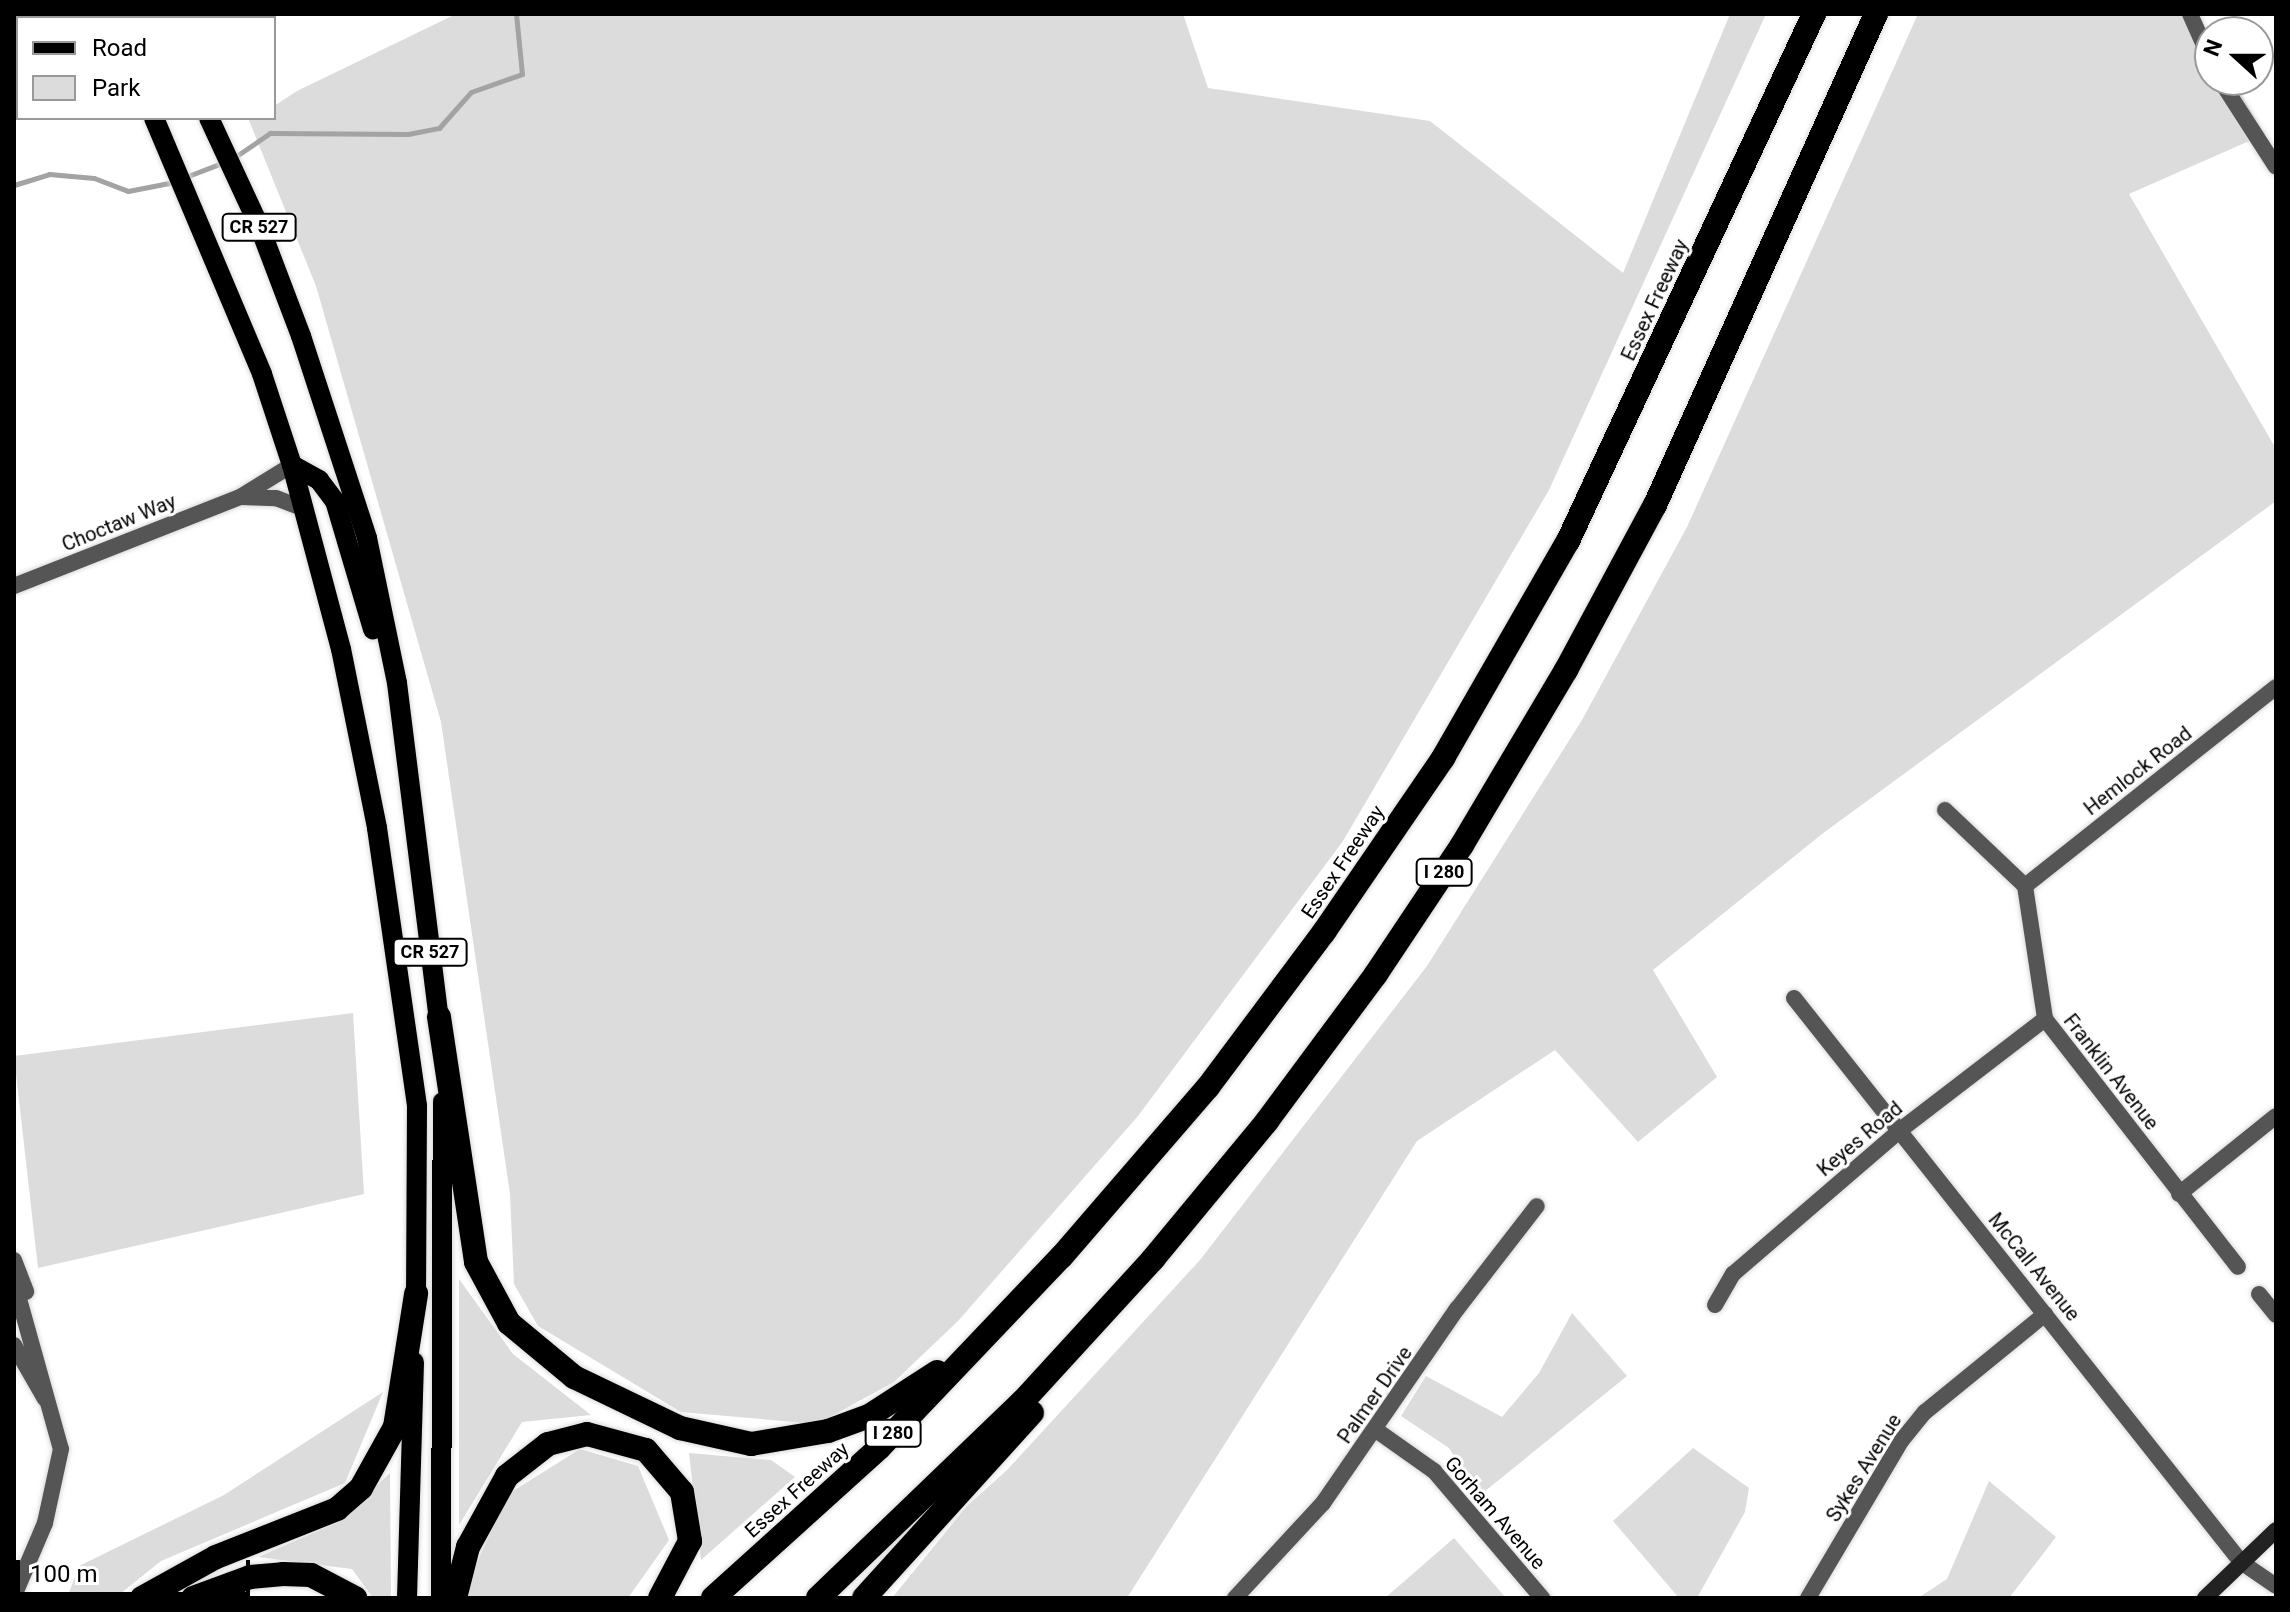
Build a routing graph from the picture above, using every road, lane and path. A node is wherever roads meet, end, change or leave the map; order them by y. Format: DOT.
graph roads {
  1 [pos="1814,14"];
  2 [pos="1876,14"];
  3 [pos="2231,96"];
  4 [pos="153,120"];
  5 [pos="210,120"];
  6 [pos="2273,157"];
  7 [pos="292,465"];
  8 [pos="240,497"];
  9 [pos="304,509"];
  10 [pos="14,586"];
  11 [pos="2276,687"];
  12 [pos="408,769"];
  13 [pos="1945,810"];
  14 [pos="2025,886"];
  15 [pos="1794,998"];
  16 [pos="439,1017"];
  17 [pos="2045,1019"];
  18 [pos="2276,1116"];
  19 [pos="1899,1131"];
  20 [pos="2179,1194"];
  21 [pos="1537,1206"];
  22 [pos="1062,1256"];
  23 [pos="1153,1259"];
  24 [pos="14,1260"];
  25 [pos="2238,1267"];
  26 [pos="14,1281"];
  27 [pos="416,1294"];
  28 [pos="2259,1294"];
  29 [pos="1715,1305"];
  30 [pos="2045,1314"];
  31 [pos="2276,1315"];
  32 [pos="14,1345"];
  33 [pos="53,1410"];
  34 [pos="1376,1430"];
  35 [pos="2276,1530"];
  36 [pos="2241,1562"];
  37 [pos="2276,1586"];
  38 [pos="14,1596"];
  39 [pos="142,1598"];
  40 [pos="193,1598"];
  41 [pos="355,1598"];
  42 [pos="407,1598"];
  43 [pos="441,1598"];
  44 [pos="455,1598"];
  45 [pos="660,1598"];
  46 [pos="713,1598"];
  47 [pos="818,1598"];
  48 [pos="864,1598"];
  49 [pos="1235,1598"];
  50 [pos="1542,1598"];
  51 [pos="1808,1598"];
  52 [pos="2205,1598"];
  1 -- 22 [label="highway, Essex Freeway / I 280"];
  2 -- 23 [label="highway, I 280"];
  3 -- 6 [label="street"];
  4 -- 7 [label="main road, CR 527"];
  5 -- 12 [label="main road, CR 527"];
  7 -- 8 [label="street, Choctaw Way"];
  7 -- 9 [label="main road, CR 527"];
  7 -- 12 [label="main road"];
  8 -- 9 [label="street, Choctaw Way"];
  8 -- 10 [label="street, Choctaw Way"];
  9 -- 27 [label="main road, CR 527"];
  11 -- 14 [label="street, Hemlock Road"];
  12 -- 16 [label="main road, CR 527"];
  13 -- 14 [label="street"];
  14 -- 17 [label="street, Franklin Avenue"];
  15 -- 19 [label="street, McCall Avenue"];
  16 -- 22 [label="highway"];
  16 -- 43 [label="main road, CR 527"];
  17 -- 19 [label="street, Keyes Road"];
  17 -- 20 [label="street, Franklin Avenue"];
  18 -- 20 [label="street"];
  19 -- 29 [label="street, Keyes Road"];
  19 -- 30 [label="street, McCall Avenue"];
  20 -- 25 [label="street, Franklin Avenue"];
  21 -- 34 [label="street, Palmer Drive"];
  22 -- 46 [label="highway, Essex Freeway / I 280"];
  23 -- 47 [label="highway, I 280"];
  23 -- 48 [label="highway"];
  24 -- 33 [label="street"];
  26 -- 33 [label="street"];
  27 -- 39 [label="highway"];
  27 -- 42 [label="main road, CR 527"];
  28 -- 31 [label="street"];
  30 -- 36 [label="street, McCall Avenue"];
  30 -- 51 [label="street, Sykes Avenue"];
  32 -- 33 [label="street"];
  33 -- 38 [label="street"];
  34 -- 49 [label="street, Palmer Drive"];
  34 -- 50 [label="street, Gorham Avenue"];
  35 -- 36 [label="street"];
  36 -- 37 [label="street, McCall Avenue"];
  36 -- 52 [label="street"];
  40 -- 41 [label="highway"];
  44 -- 45 [label="highway"];
}
